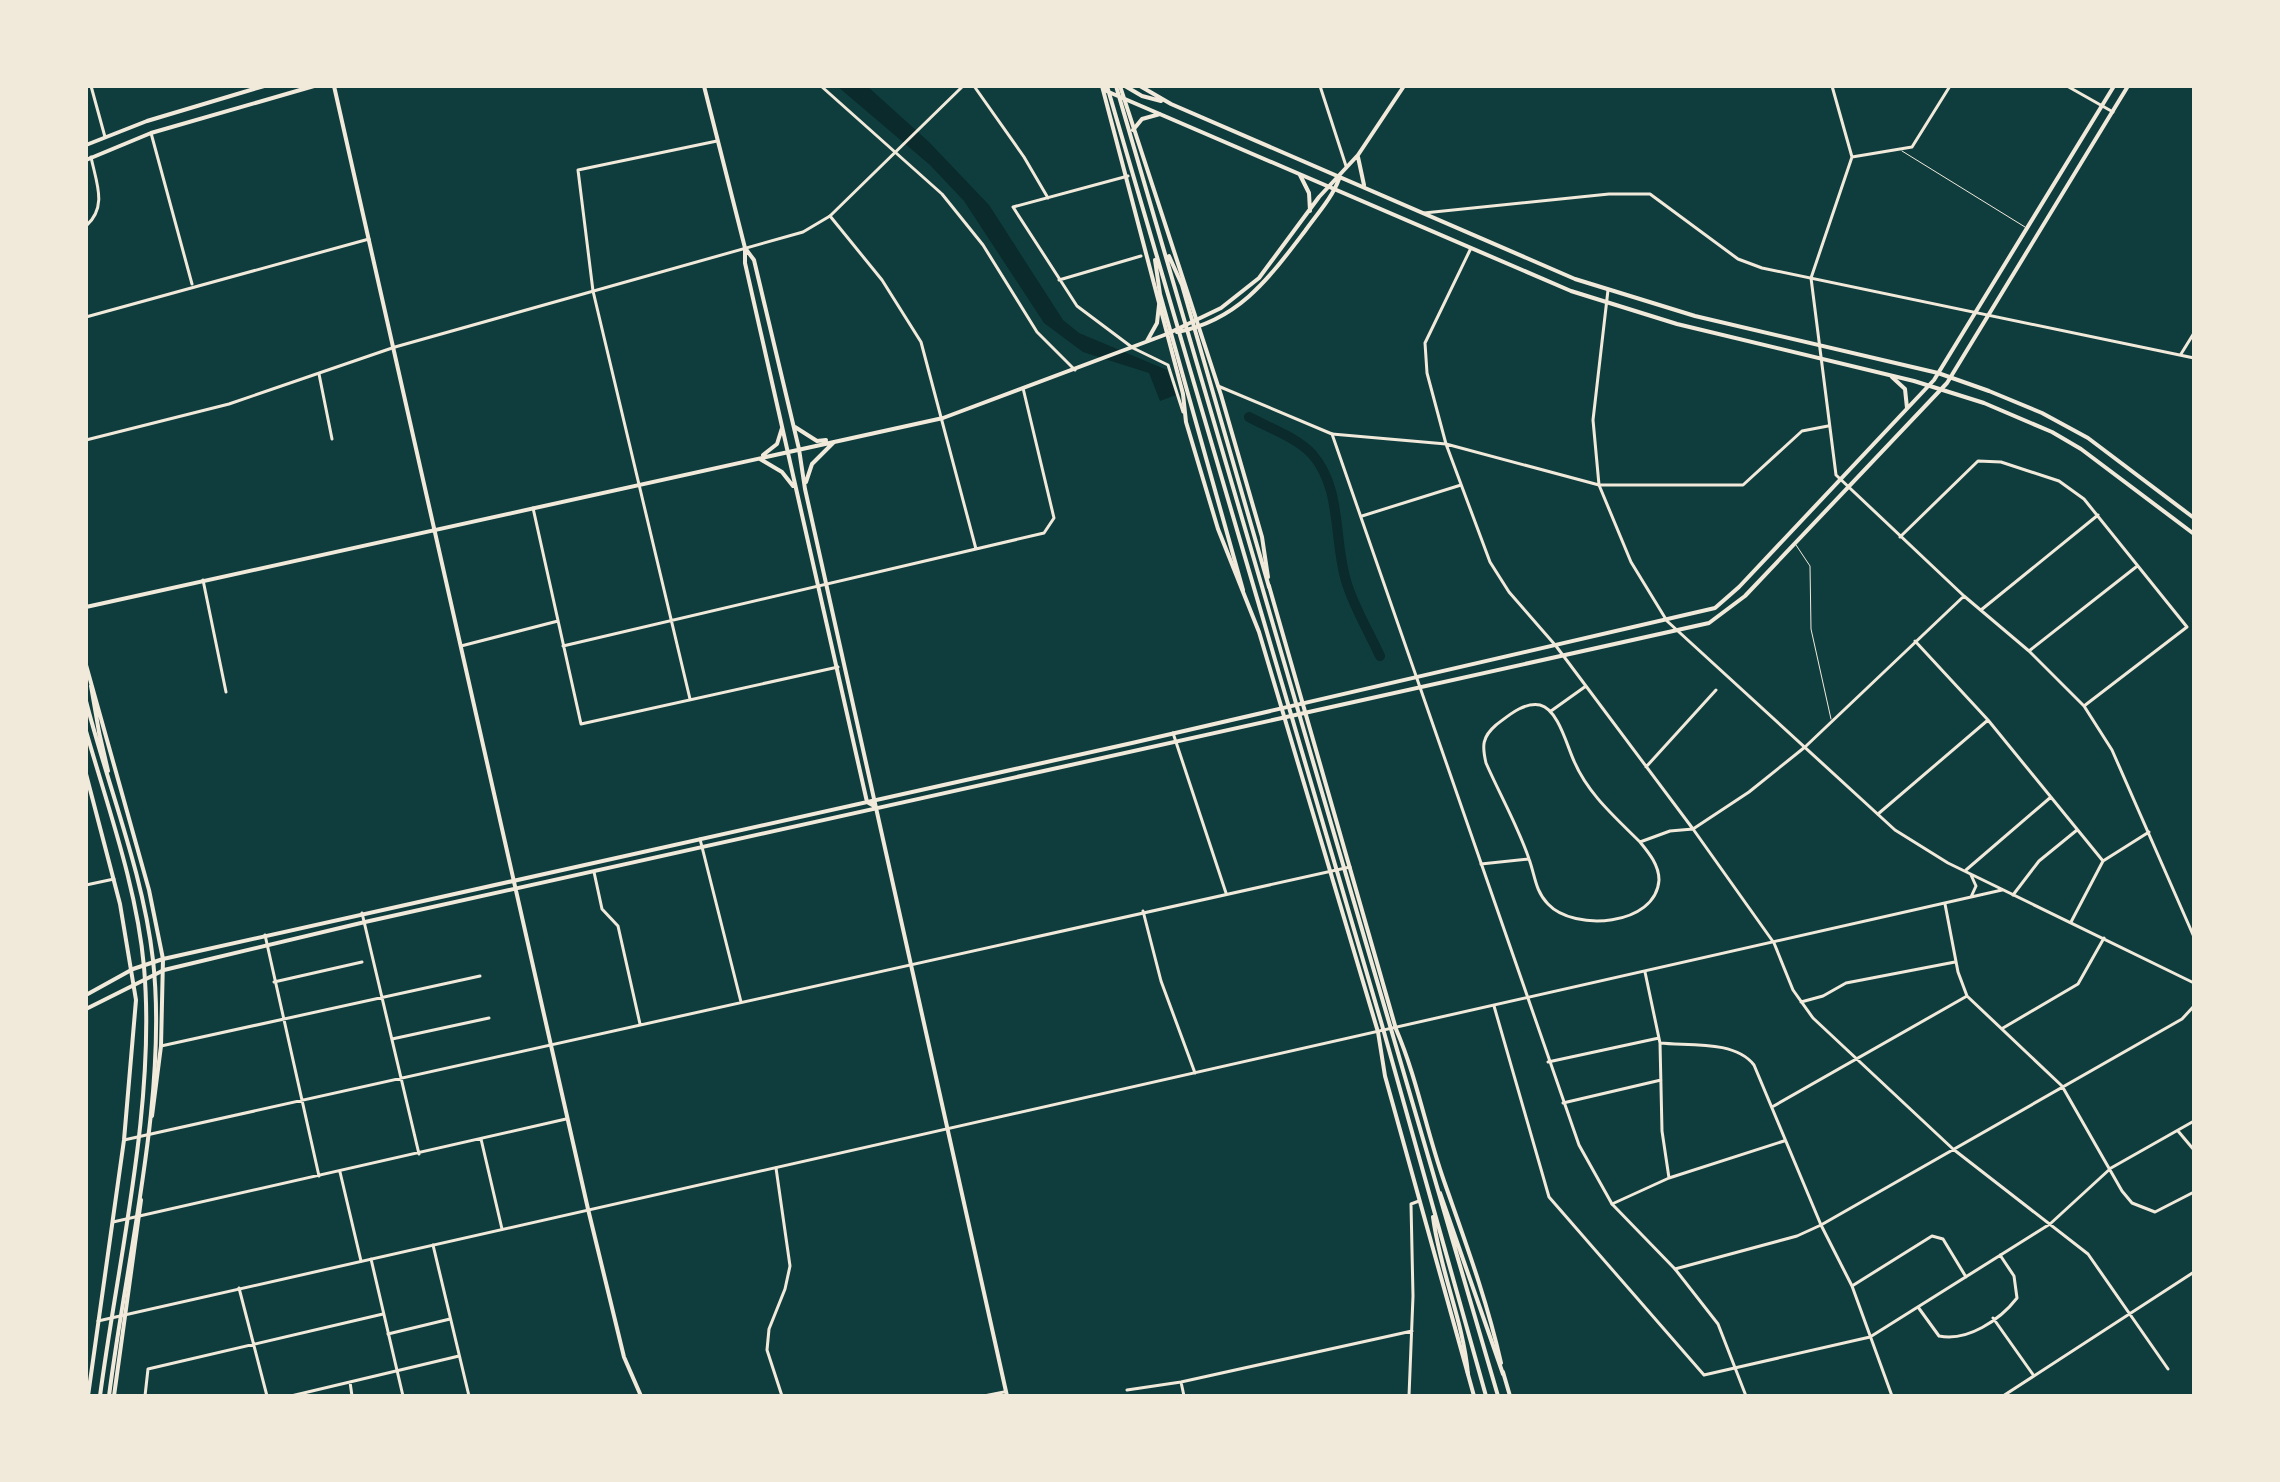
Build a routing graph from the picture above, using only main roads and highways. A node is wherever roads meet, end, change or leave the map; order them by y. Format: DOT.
graph roads {
  1 [pos="264,86"];
  2 [pos="314,86"];
  3 [pos="334,86"];
  4 [pos="704,86"];
  5 [pos="1120,86"];
  6 [pos="1140,86"];
  7 [pos="1404,86"];
  8 [pos="2114,86"];
  9 [pos="2128,86"];
  10 [pos="1105,87"];
  11 [pos="1123,98"];
  12 [pos="1171,104"];
  13 [pos="1163,113"];
  14 [pos="1133,130"];
  15 [pos="86,145"];
  16 [pos="1358,155"];
  17 [pos="88,158"];
  18 [pos="1299,173"];
  19 [pos="1340,176"];
  20 [pos="1364,185"];
  21 [pos="1329,186"];
  22 [pos="1336,189"];
  23 [pos="1310,211"];
  24 [pos="1161,239"];
  25 [pos="1152,242"];
  26 [pos="745,248"];
  27 [pos="1159,305"];
  28 [pos="1198,319"];
  29 [pos="1200,328"];
  30 [pos="1167,334"];
  31 [pos="1146,343"];
  32 [pos="1938,373"];
  33 [pos="1892,377"];
  34 [pos="1951,377"];
  35 [pos="1929,386"];
  36 [pos="1942,390"];
  37 [pos="1907,409"];
  38 [pos="793,422"];
  39 [pos="783,423"];
  40 [pos="837,440"];
  41 [pos="799,449"];
  42 [pos="789,451"];
  43 [pos="758,458"];
  44 [pos="805,489"];
  45 [pos="795,490"];
  46 [pos="2194,518"];
  47 [pos="435,530"];
  48 [pos="2194,534"];
  49 [pos="1269,587"];
  50 [pos="1243,590"];
  51 [pos="86,607"];
  52 [pos="86,665"];
  53 [pos="90,680"];
  54 [pos="86,701"];
  55 [pos="1301,703"];
  56 [pos="1281,707"];
  57 [pos="1303,712"];
  58 [pos="1283,717"];
  59 [pos="86,731"];
  60 [pos="86,774"];
  61 [pos="108,778"];
  62 [pos="876,800"];
  63 [pos="867,802"];
  64 [pos="878,808"];
  65 [pos="514,879"];
  66 [pos="516,889"];
  67 [pos="163,959"];
  68 [pos="133,969"];
  69 [pos="164,970"];
  70 [pos="135,982"];
  71 [pos="86,995"];
  72 [pos="86,1009"];
  73 [pos="1432,1176"];
  74 [pos="1430,1199"];
  75 [pos="89,1363"];
  76 [pos="1468,1374"];
  77 [pos="1503,1374"];
  78 [pos="1006,1394"];
  79 [pos="88,1396"];
  80 [pos="100,1396"];
  81 [pos="112,1396"];
  82 [pos="641,1396"];
  83 [pos="1474,1396"];
  84 [pos="1486,1396"];
  85 [pos="1498,1396"];
  86 [pos="1510,1396"];
  1 -- 15 [label="main road"];
  2 -- 17 [label="main road"];
  3 -- 47 [label="main road"];
  4 -- 26 [label="main road"];
  5 -- 11 [label="main road"];
  5 -- 12 [label="main road"];
  5 -- 24 [label="main road"];
  6 -- 12 [label="main road"];
  7 -- 16 [label="main road"];
  8 -- 32 [label="main road"];
  9 -- 34 [label="main road"];
  10 -- 11 [label="main road"];
  10 -- 25 [label="main road"];
  10 -- 27 [label="main road"];
  11 -- 13 [label="main road"];
  11 -- 14 [label="main road"];
  12 -- 19 [label="main road"];
  13 -- 14 [label="main road"];
  13 -- 18 [label="main road"];
  14 -- 28 [label="main road"];
  16 -- 19 [label="main road"];
  16 -- 20 [label="main road"];
  18 -- 21 [label="main road"];
  18 -- 23 [label="main road"];
  19 -- 20 [label="main road"];
  19 -- 21 [label="main road"];
  19 -- 22 [label="main road"];
  20 -- 32 [label="main road"];
  21 -- 22 [label="main road"];
  21 -- 23 [label="main road"];
  22 -- 29 [label="main road"];
  22 -- 33 [label="main road"];
  23 -- 28 [label="main road"];
  24 -- 49 [label="main road"];
  24 -- 73 [label="main road"];
  25 -- 50 [label="main road"];
  25 -- 74 [label="main road"];
  26 -- 38 [label="main road"];
  26 -- 39 [label="main road"];
  27 -- 30 [label="main road"];
  27 -- 31 [label="main road"];
  28 -- 29 [label="main road"];
  28 -- 30 [label="main road"];
  29 -- 30 [label="main road"];
  29 -- 49 [label="main road"];
  30 -- 31 [label="main road"];
  30 -- 50 [label="main road"];
  31 -- 40 [label="main road"];
  32 -- 34 [label="main road"];
  32 -- 35 [label="main road"];
  33 -- 35 [label="main road"];
  33 -- 37 [label="main road"];
  34 -- 36 [label="main road"];
  34 -- 46 [label="main road"];
  35 -- 36 [label="main road"];
  35 -- 37 [label="main road"];
  36 -- 48 [label="main road"];
  36 -- 57 [label="main road"];
  37 -- 55 [label="main road"];
  38 -- 40 [label="main road"];
  38 -- 41 [label="main road"];
  39 -- 42 [label="main road"];
  39 -- 43 [label="main road"];
  40 -- 41 [label="main road"];
  40 -- 44 [label="main road"];
  41 -- 42 [label="main road"];
  41 -- 44 [label="main road"];
  42 -- 43 [label="main road"];
  42 -- 45 [label="main road"];
  43 -- 45 [label="main road"];
  43 -- 47 [label="main road"];
  44 -- 62 [label="main road"];
  45 -- 63 [label="main road"];
  47 -- 51 [label="main road"];
  47 -- 65 [label="main road"];
  49 -- 55 [label="main road"];
  50 -- 56 [label="main road"];
  52 -- 53 [label="main road"];
  53 -- 61 [label="main road"];
  53 -- 67 [label="main road"];
  54 -- 61 [label="main road"];
  55 -- 56 [label="main road"];
  55 -- 57 [label="main road"];
  56 -- 58 [label="main road"];
  56 -- 62 [label="main road"];
  57 -- 58 [label="main road"];
  57 -- 77 [label="main road"];
  58 -- 64 [label="main road"];
  58 -- 76 [label="main road"];
  59 -- 80 [label="main road"];
  60 -- 68 [label="main road"];
  61 -- 81 [label="main road"];
  62 -- 63 [label="main road"];
  62 -- 64 [label="main road"];
  63 -- 64 [label="main road"];
  63 -- 65 [label="main road"];
  64 -- 66 [label="main road"];
  64 -- 78 [label="main road"];
  65 -- 66 [label="main road"];
  65 -- 67 [label="main road"];
  66 -- 69 [label="main road"];
  66 -- 82 [label="main road"];
  67 -- 68 [label="main road"];
  67 -- 69 [label="main road"];
  68 -- 70 [label="main road"];
  68 -- 71 [label="main road"];
  69 -- 70 [label="main road"];
  69 -- 81 [label="main road"];
  70 -- 72 [label="main road"];
  70 -- 75 [label="main road"];
  73 -- 77 [label="main road"];
  73 -- 85 [label="main road"];
  74 -- 76 [label="main road"];
  74 -- 84 [label="main road"];
  75 -- 79 [label="main road"];
  76 -- 83 [label="main road"];
  77 -- 86 [label="main road"];
}
